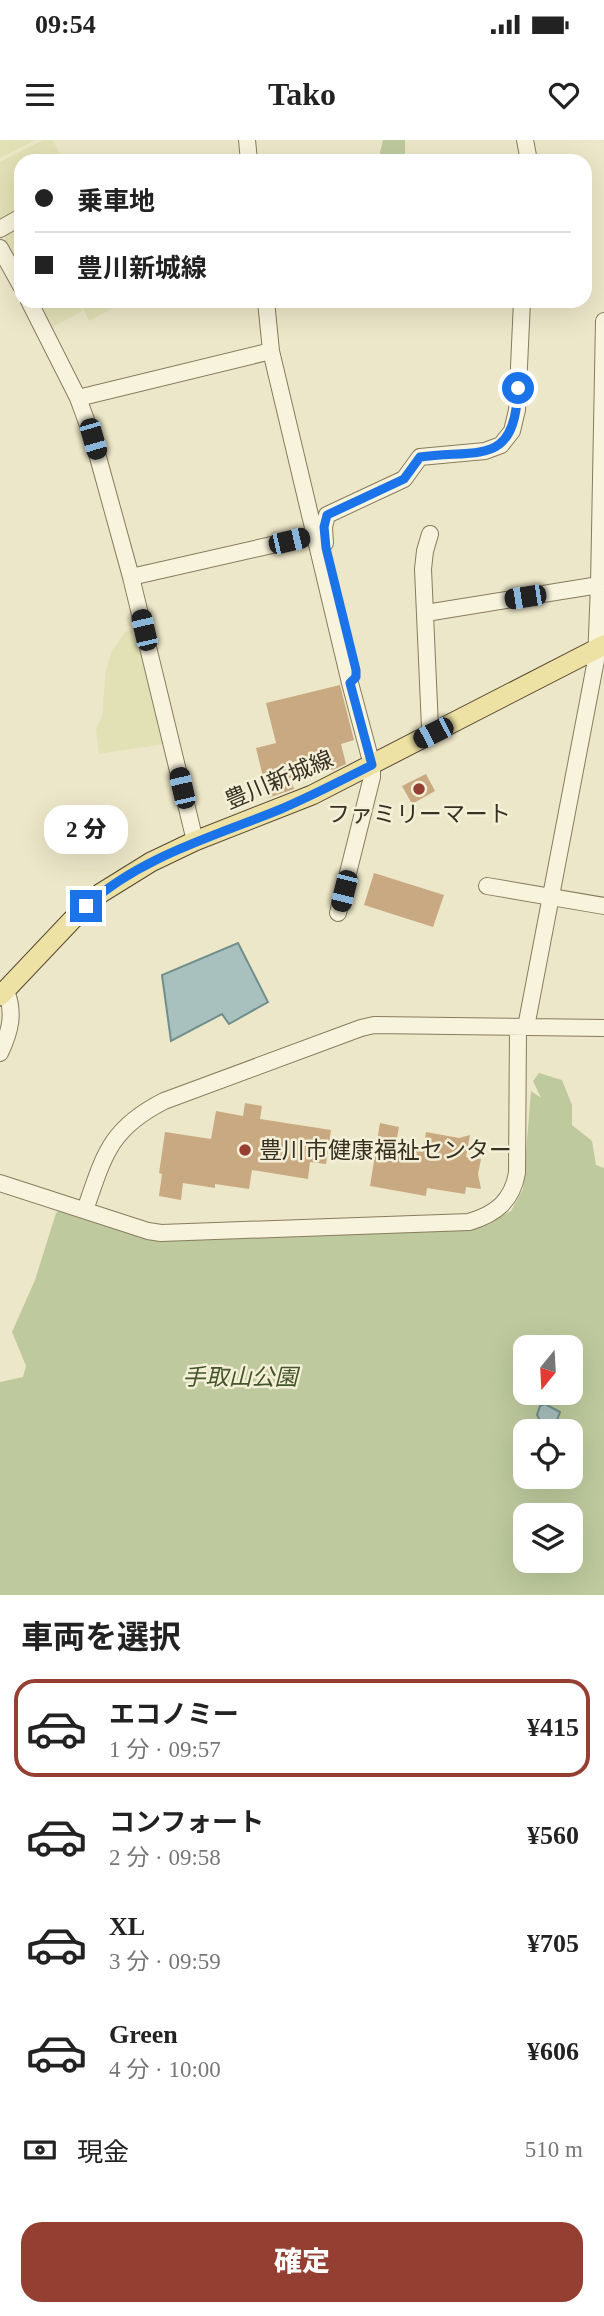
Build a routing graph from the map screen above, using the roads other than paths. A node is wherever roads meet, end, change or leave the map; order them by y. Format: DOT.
graph roads {
  1 [pos="0,248"];
  2 [pos="14,273"];
  3 [pos="33,308"];
  4 [pos="267,308"];
  5 [pos="522,308"];
  6 [pos="604,321"];
  7 [pos="271,351"];
  8 [pos="78,397"];
  9 [pos="430,534"];
  10 [pos="316,535"];
  11 [pos="131,577"];
  12 [pos="600,585"];
  13 [pos="426,613"];
  14 [pos="600,647"];
  15 [pos="350,683"];
  16 [pos="433,733"];
  17 [pos="372,765"];
  18 [pos="195,841"];
  19 [pos="487,886"];
  20 [pos="552,898"];
  21 [pos="604,906"];
  22 [pos="338,913"];
  23 [pos="3,993"];
  24 [pos="522,1027"];
  25 [pos="604,1028"];
  26 [pos="0,1053"];
  27 [pos="0,1183"];
  28 [pos="85,1210"];
  1 -- 2 [label="street"];
  3 -- 8 [label="street"];
  4 -- 7 [label="street"];
  5 -- 15 [label="street"];
  6 -- 12 [label="street"];
  7 -- 8 [label="street"];
  7 -- 10 [label="street"];
  8 -- 11 [label="street"];
  9 -- 13 [label="street"];
  10 -- 11 [label="street"];
  10 -- 15 [label="street"];
  11 -- 18 [label="street"];
  12 -- 13 [label="street"];
  12 -- 14 [label="street"];
  13 -- 16 [label="street"];
  14 -- 16 [label="main road, 豊川新城線"];
  14 -- 20 [label="street"];
  15 -- 17 [label="street"];
  16 -- 17 [label="main road, 豊川新城線"];
  17 -- 18 [label="main road, 豊川新城線"];
  17 -- 22 [label="street"];
  18 -- 23 [label="main road, 豊川新城線"];
  19 -- 20 [label="street"];
  20 -- 21 [label="street"];
  20 -- 24 [label="street"];
  23 -- 26 [label="street"];
  24 -- 25 [label="street"];
  24 -- 28 [label="street"];
  24 -- 28 [label="street"];
  27 -- 28 [label="street"];
}
